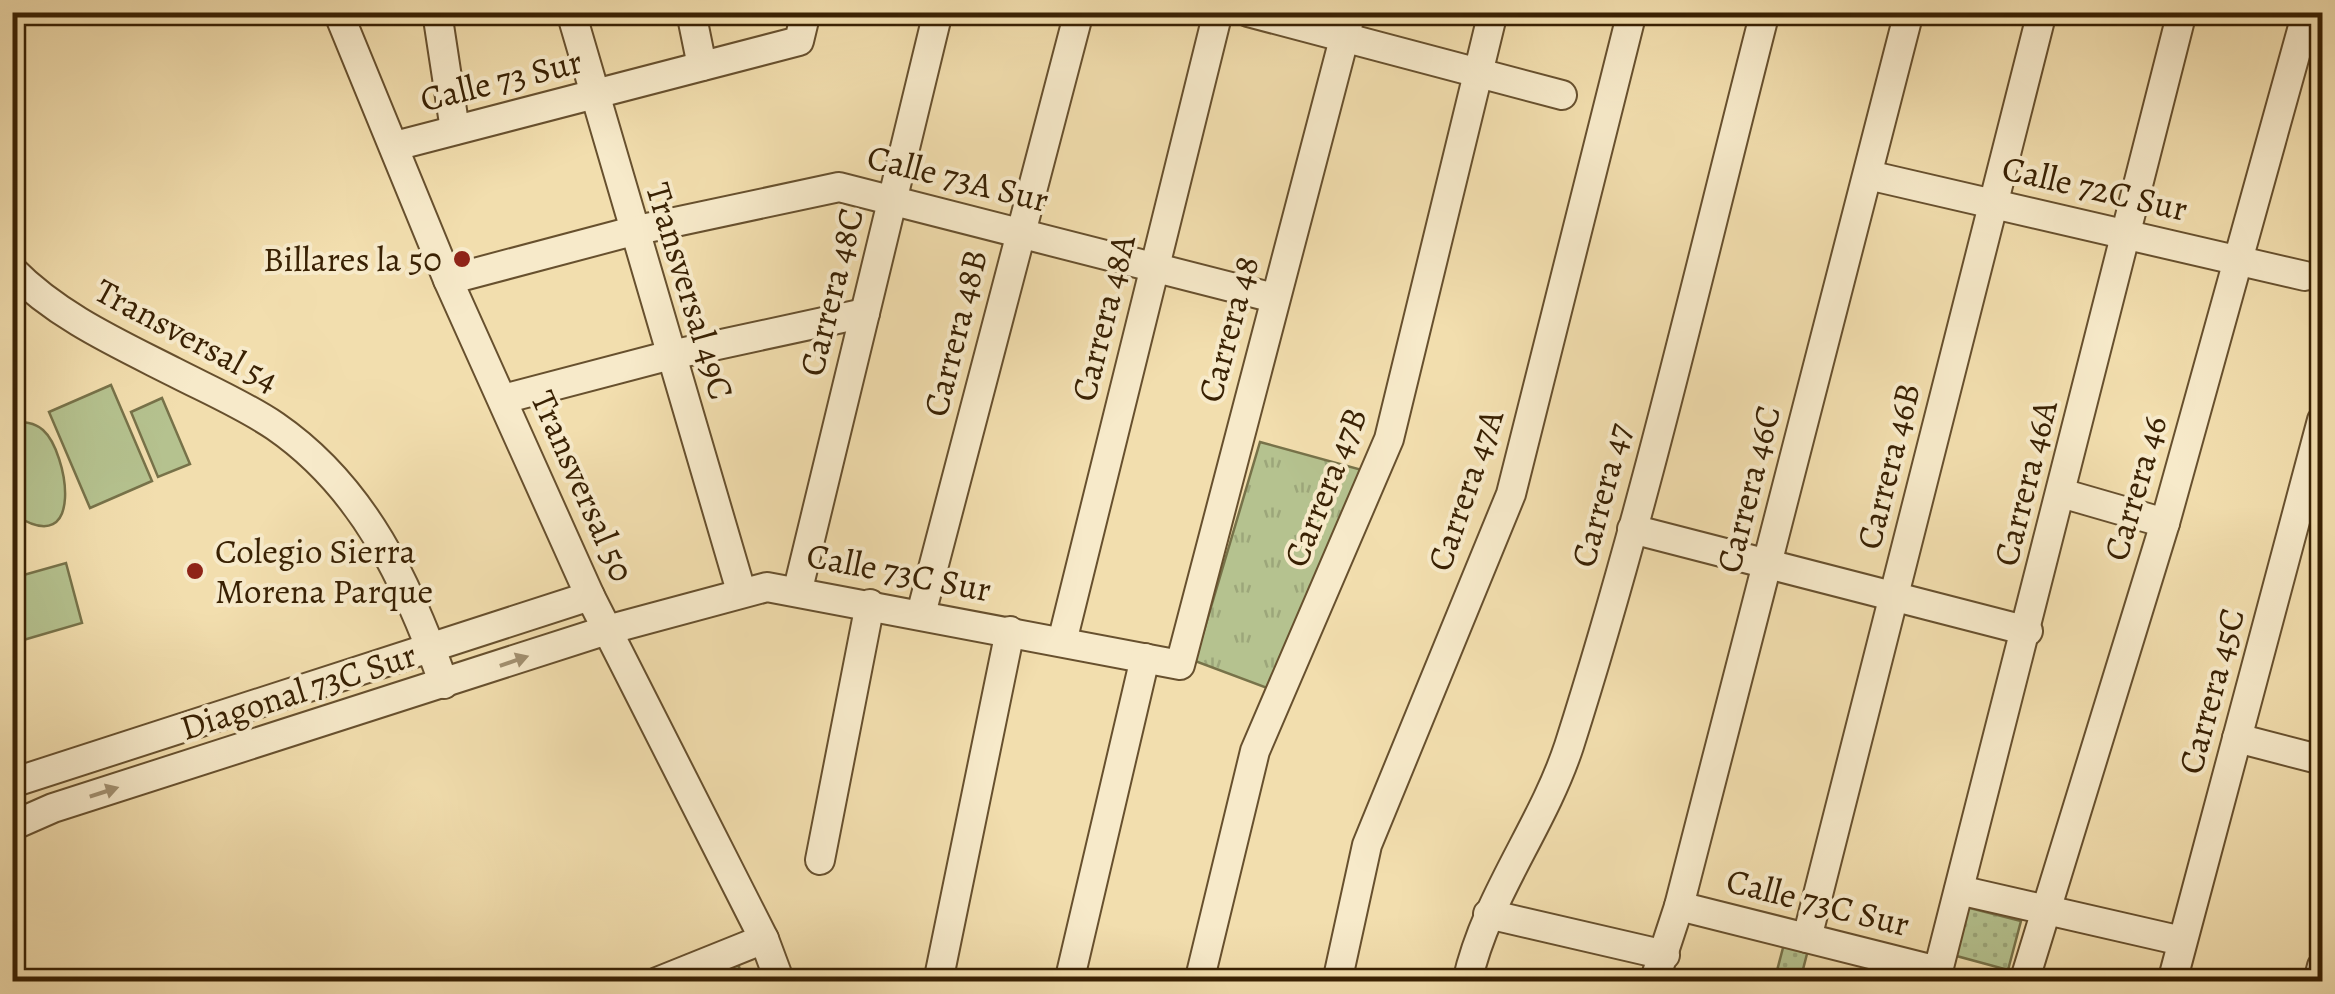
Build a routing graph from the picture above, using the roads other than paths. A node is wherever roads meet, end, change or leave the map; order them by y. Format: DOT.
graph roads {
  1 [pos="338,12"];
  2 [pos="437,12"];
  3 [pos="571,12"];
  4 [pos="692,12"];
  5 [pos="806,12"];
  6 [pos="938,12"];
  7 [pos="1080,12"];
  8 [pos="1218,12"];
  9 [pos="1248,12"];
  10 [pos="1493,12"];
  11 [pos="1632,12"];
  12 [pos="1765,12"];
  13 [pos="1909,12"];
  14 [pos="2042,12"];
  15 [pos="2182,12"];
  16 [pos="2307,12"];
  17 [pos="1348,25"];
  18 [pos="702,66"];
  19 [pos="1478,72"];
  20 [pos="593,96"];
  21 [pos="1562,96"];
  22 [pos="456,130"];
  23 [pos="395,146"];
  24 [pos="1868,174"];
  25 [pos="892,202"];
  26 [pos="1994,204"];
  27 [pos="633,231"];
  28 [pos="1019,231"];
  29 [pos="2123,234"];
  30 [pos="2238,260"];
  31 [pos="1154,267"];
  32 [pos="12,270"];
  33 [pos="2305,276"];
  34 [pos="448,280"];
  35 [pos="1274,298"];
  36 [pos="865,313"];
  37 [pos="670,355"];
  38 [pos="503,399"];
  39 [pos="2322,420"];
  40 [pos="2318,458"];
  41 [pos="2061,494"];
  42 [pos="2165,523"];
  43 [pos="1632,530"];
  44 [pos="1767,564"];
  45 [pos="798,589"];
  46 [pos="741,591"];
  47 [pos="590,596"];
  48 [pos="1894,597"];
  49 [pos="870,604"];
  50 [pos="921,614"];
  51 [pos="607,630"];
  52 [pos="1010,631"];
  53 [pos="2028,632"];
  54 [pos="1062,642"];
  55 [pos="432,648"];
  56 [pos="1145,658"];
  57 [pos="1180,665"];
  58 [pos="444,684"];
  59 [pos="2237,738"];
  60 [pos="2322,760"];
  61 [pos="12,783"];
  62 [pos="12,826"];
  63 [pos="820,860"];
  64 [pos="1959,890"];
  65 [pos="1680,906"];
  66 [pos="2045,910"];
  67 [pos="1488,914"];
  68 [pos="1808,938"];
  69 [pos="764,939"];
  70 [pos="2182,942"];
  71 [pos="1665,955"];
  72 [pos="2322,966"];
  73 [pos="1938,970"];
  74 [pos="658,982"];
  75 [pos="780,982"];
  76 [pos="938,982"];
  77 [pos="1068,982"];
  78 [pos="1199,982"];
  79 [pos="1337,982"];
  80 [pos="1467,982"];
  81 [pos="1654,982"];
  82 [pos="2024,982"];
  83 [pos="2172,982"];
  84 [pos="2318,982"];
  1 -- 23 [label="street, Transversal 50"];
  2 -- 22 [label="street"];
  3 -- 20 [label="street, Transversal 49C"];
  4 -- 18 [label="street"];
  5 -- 18 [label="street, Calle 73 Sur"];
  6 -- 25 [label="street, Carrera 48C"];
  7 -- 28 [label="street, Carrera 48B"];
  8 -- 31 [label="street, Carrera 48A"];
  9 -- 17 [label="street"];
  10 -- 19 [label="street, Carrera 47B"];
  11 -- 79 [label="street, Carrera 47A"];
  12 -- 43 [label="street, Carrera 47"];
  13 -- 24 [label="street, Carrera 46C"];
  14 -- 26 [label="street, Carrera 46B"];
  15 -- 29 [label="street, Carrera 46A"];
  16 -- 30 [label="street, Carrera 46"];
  17 -- 19 [label="street"];
  17 -- 35 [label="street, Carrera 48"];
  18 -- 20 [label="street, Calle 73 Sur"];
  19 -- 21 [label="street"];
  19 -- 78 [label="street, Carrera 47B"];
  20 -- 22 [label="street, Calle 73 Sur"];
  20 -- 27 [label="street, Transversal 49C"];
  22 -- 23 [label="street, Calle 73 Sur"];
  23 -- 34 [label="street, Transversal 50"];
  24 -- 26 [label="street, Calle 72C Sur"];
  24 -- 44 [label="street, Carrera 46C"];
  25 -- 27 [label="street, Calle 73A Sur"];
  25 -- 28 [label="street, Calle 73A Sur"];
  25 -- 36 [label="street, Carrera 48C"];
  26 -- 29 [label="street, Calle 72C Sur"];
  26 -- 48 [label="street, Carrera 46B"];
  27 -- 34 [label="street, Calle 73A Sur"];
  27 -- 37 [label="street, Transversal 49C"];
  28 -- 31 [label="street, Calle 73A Sur"];
  28 -- 50 [label="street, Carrera 48B"];
  29 -- 30 [label="street, Calle 72C Sur"];
  29 -- 41 [label="street, Carrera 46A"];
  30 -- 33 [label="street, Calle 72C Sur"];
  30 -- 42 [label="street, Carrera 46"];
  31 -- 35 [label="street, Calle 73A Sur"];
  31 -- 54 [label="street, Carrera 48A"];
  32 -- 55 [label="street, Transversal 54"];
  34 -- 38 [label="street, Transversal 50"];
  35 -- 57 [label="street, Carrera 48"];
  36 -- 37 [label="street"];
  36 -- 45 [label="street, Carrera 48C"];
  37 -- 38 [label="street"];
  37 -- 46 [label="street, Transversal 49C"];
  38 -- 47 [label="street, Transversal 50"];
  39 -- 40 [label="street, Carrera 45C"];
  40 -- 59 [label="street, Carrera 45C"];
  41 -- 42 [label="street"];
  41 -- 53 [label="street, Carrera 46A"];
  42 -- 66 [label="street, Carrera 46"];
  43 -- 44 [label="street"];
  43 -- 67 [label="street, Carrera 47"];
  44 -- 48 [label="street"];
  44 -- 65 [label="street, Carrera 46C"];
  45 -- 46 [label="street, Calle 73C Sur"];
  45 -- 49 [label="street, Calle 73C Sur"];
  46 -- 51 [label="street, Calle 73C Sur"];
  47 -- 51 [label="street, Transversal 50"];
  47 -- 55 [label="street, Diagonal 73C Sur"];
  48 -- 53 [label="street"];
  48 -- 68 [label="street, Carrera 46B"];
  49 -- 50 [label="street, Calle 73C Sur"];
  49 -- 63 [label="street"];
  50 -- 52 [label="street, Calle 73C Sur"];
  58 -- 51 [label="street, Diagonal 73C Sur, one-way"];
  51 -- 69 [label="street, Transversal 50"];
  52 -- 54 [label="street, Calle 73C Sur"];
  52 -- 76 [label="street"];
  53 -- 64 [label="street, Carrera 46A"];
  54 -- 56 [label="street, Calle 73C Sur"];
  55 -- 58 [label="street, Transversal 54"];
  55 -- 61 [label="street, Diagonal 73C Sur"];
  56 -- 57 [label="street, Calle 73C Sur"];
  56 -- 77 [label="street"];
  62 -- 58 [label="street, Diagonal 73C Sur, one-way"];
  59 -- 60 [label="street"];
  59 -- 70 [label="street, Carrera 45C"];
  64 -- 66 [label="street, Calle 73C Sur"];
  64 -- 73 [label="street, Carrera 46A"];
  65 -- 68 [label="street, Calle 73C Sur"];
  65 -- 71 [label="street, Carrera 46C"];
  66 -- 70 [label="street, Calle 73C Sur"];
  66 -- 82 [label="street, Carrera 46"];
  67 -- 71 [label="street"];
  67 -- 80 [label="street, Carrera 47"];
  68 -- 73 [label="street, Calle 73C Sur"];
  69 -- 74 [label="street"];
  69 -- 75 [label="street, Transversal 50"];
  70 -- 83 [label="street, Carrera 45C"];
  71 -- 81 [label="street, Carrera 46C"];
  72 -- 84 [label="street"];
}
